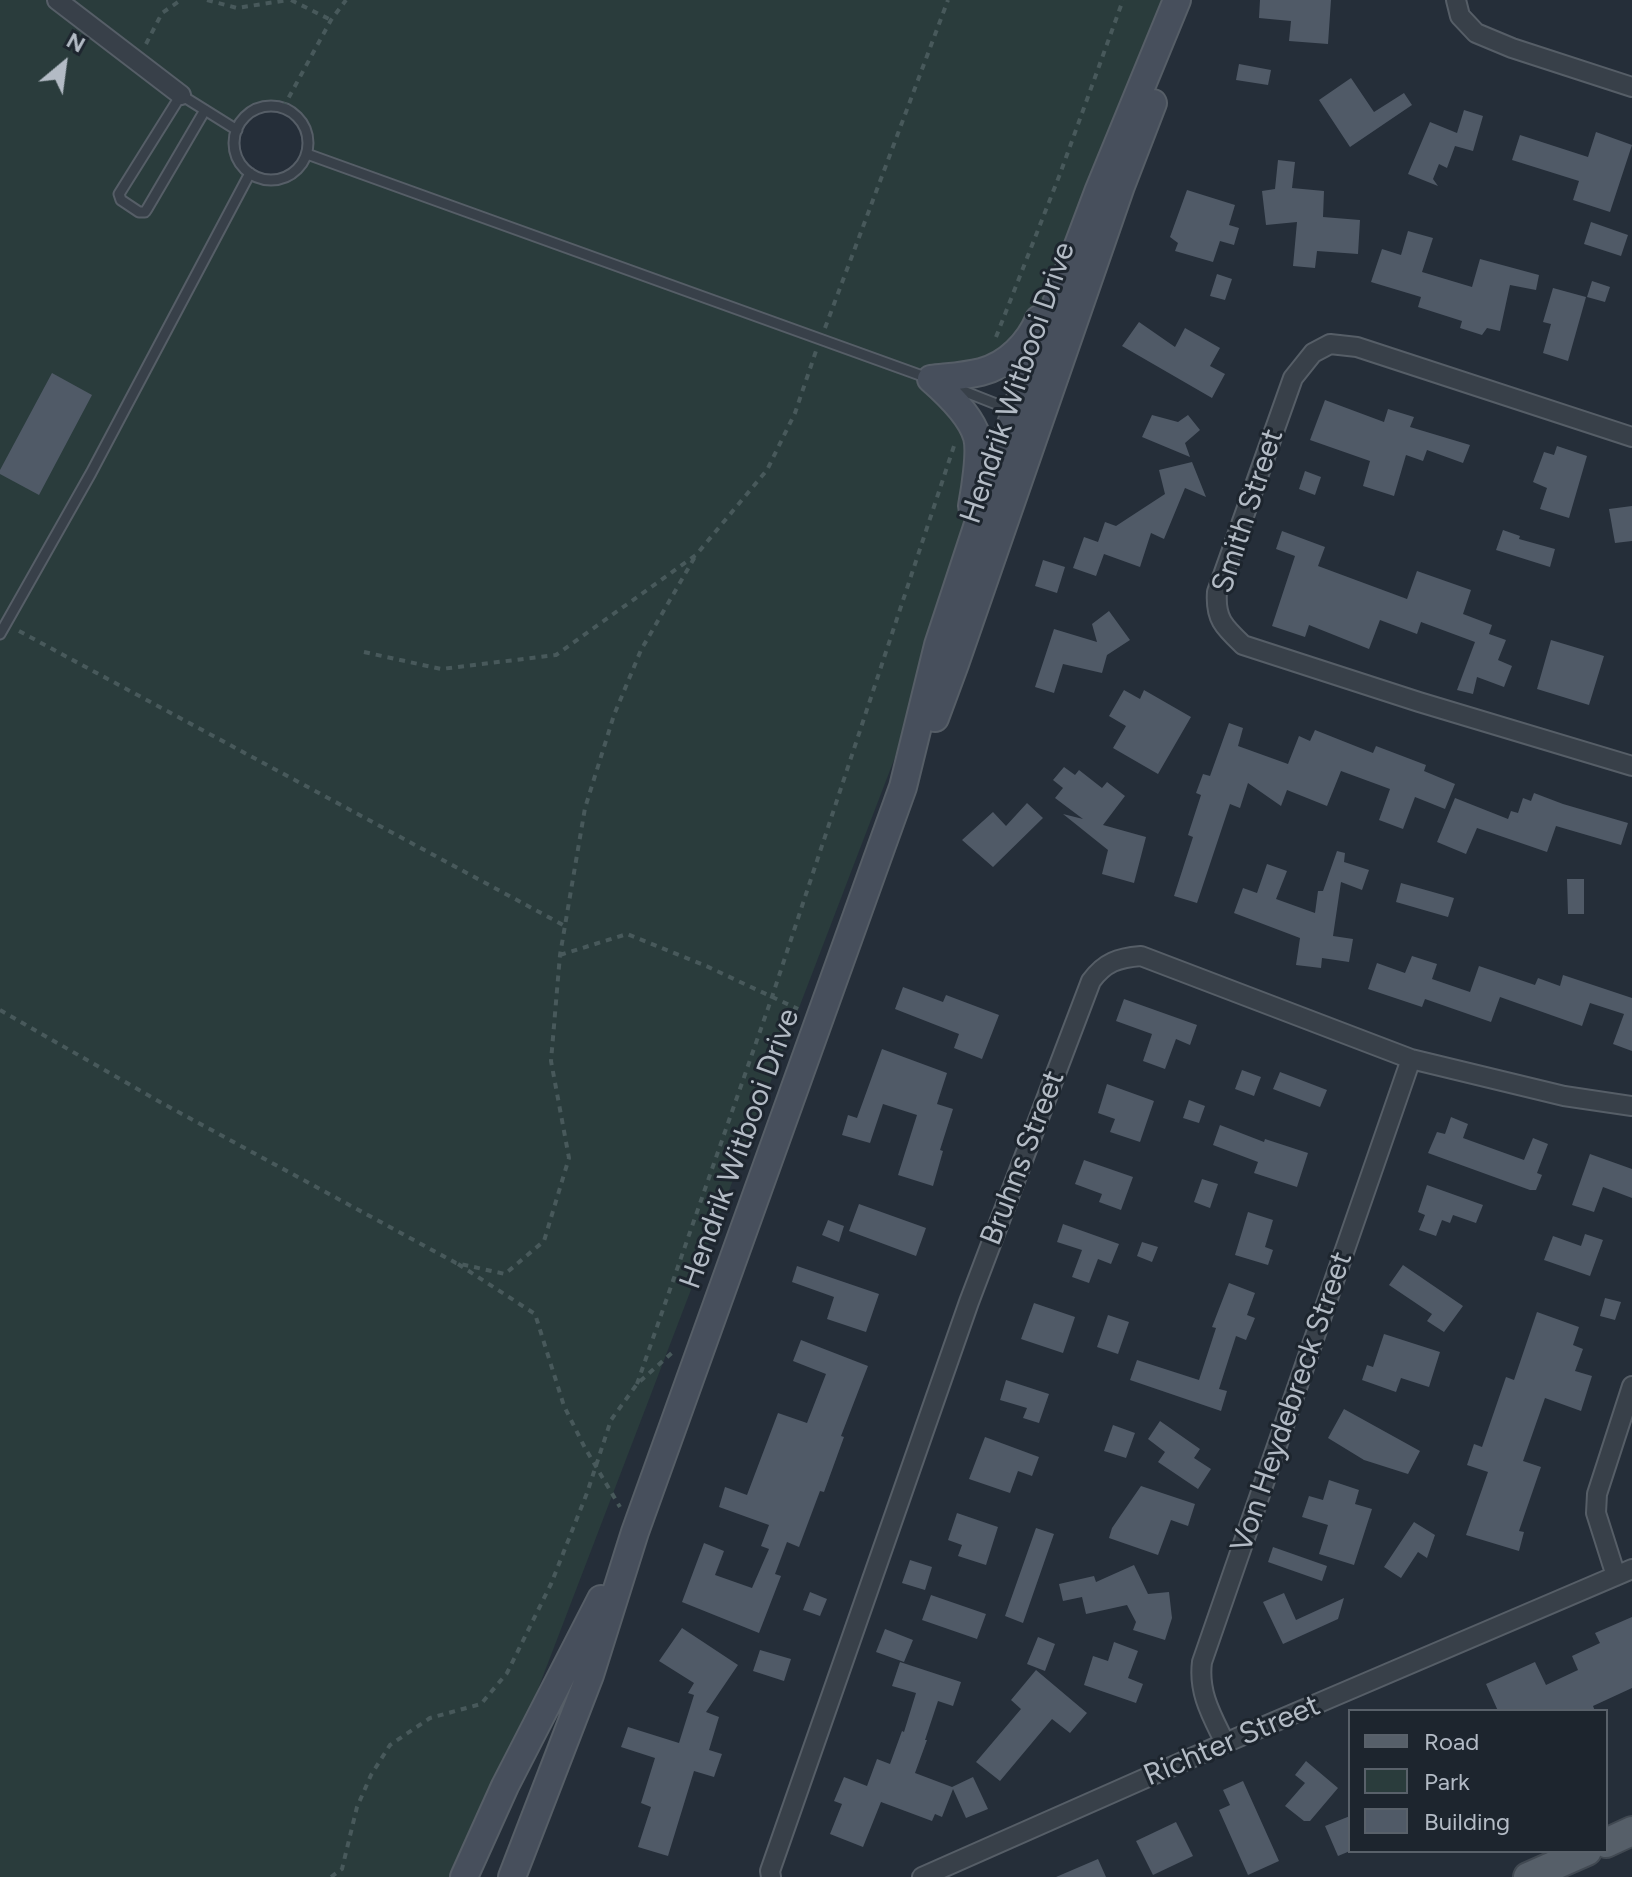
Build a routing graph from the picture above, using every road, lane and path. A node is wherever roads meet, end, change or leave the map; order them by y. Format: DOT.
graph roads {
  1 [pos="57,0"];
  2 [pos="181,0"];
  3 [pos="207,0"];
  4 [pos="289,0"];
  5 [pos="346,0"];
  6 [pos="948,0"];
  7 [pos="1123,0"];
  8 [pos="1177,0"];
  9 [pos="1193,0"];
  10 [pos="1456,0"];
  11 [pos="331,20"];
  12 [pos="137,60"];
  13 [pos="1632,87"];
  14 [pos="181,95"];
  15 [pos="283,108"];
  16 [pos="205,110"];
  17 [pos="237,130"];
  18 [pos="307,154"];
  19 [pos="250,173"];
  20 [pos="1098,192"];
  21 [pos="821,339"];
  22 [pos="983,372"];
  23 [pos="931,379"];
  24 [pos="965,416"];
  25 [pos="1028,416"];
  26 [pos="1632,437"];
  27 [pos="696,555"];
  28 [pos="6,624"];
  29 [pos="0,634"];
  30 [pos="938,645"];
  31 [pos="364,652"];
  32 [pos="1632,766"];
  33 [pos="903,787"];
  34 [pos="565,926"];
  35 [pos="560,955"];
  36 [pos="772,997"];
  37 [pos="0,1010"];
  38 [pos="820,1019"];
  39 [pos="1411,1059"];
  40 [pos="1632,1106"];
  41 [pos="456,1263"];
  42 [pos="682,1340"];
  43 [pos="637,1384"];
  44 [pos="1632,1386"];
  45 [pos="596,1466"];
  46 [pos="635,1532"];
  47 [pos="1624,1572"];
  48 [pos="1225,1743"];
  49 [pos="1632,1831"];
  50 [pos="1608,1842"];
  51 [pos="1582,1853"];
  52 [pos="331,1877"];
  53 [pos="464,1877"];
  54 [pos="512,1877"];
  55 [pos="771,1877"];
  56 [pos="922,1877"];
  57 [pos="1528,1877"];
  1 -- 12 [label="street"];
  2 -- 12 [label="path"];
  3 -- 4 [label="path"];
  4 -- 11 [label="path"];
  5 -- 11 [label="path"];
  6 -- 21 [label="path"];
  7 -- 22 [label="path"];
  8 -- 20 [label="main road, Hendrik Witbooi Drive"];
  9 -- 25 [label="main road, Hendrik Witbooi Drive"];
  10 -- 13 [label="street"];
  11 -- 15 [label="path"];
  12 -- 14 [label="street"];
  14 -- 16 [label="lane"];
  14 -- 16 [label="lane"];
  15 -- 17 [label="lane"];
  15 -- 18 [label="lane"];
  16 -- 17 [label="lane"];
  17 -- 19 [label="lane"];
  18 -- 19 [label="lane"];
  18 -- 21 [label="lane"];
  19 -- 28 [label="lane"];
  20 -- 22 [label="main road"];
  20 -- 25 [label="main road, Hendrik Witbooi Drive"];
  21 -- 23 [label="lane"];
  21 -- 27 [label="path"];
  22 -- 23 [label="main road"];
  23 -- 24 [label="main road"];
  23 -- 25 [label="lane"];
  24 -- 30 [label="main road"];
  24 -- 36 [label="path"];
  25 -- 30 [label="main road, Hendrik Witbooi Drive"];
  25 -- 33 [label="main road, Hendrik Witbooi Drive"];
  26 -- 32 [label="street, Smith Street"];
  27 -- 31 [label="path"];
  27 -- 34 [label="path"];
  28 -- 29 [label="lane"];
  28 -- 34 [label="path"];
  30 -- 33 [label="main road, Hendrik Witbooi Drive"];
  33 -- 38 [label="main road, Hendrik Witbooi Drive"];
  34 -- 35 [label="path"];
  35 -- 36 [label="path"];
  35 -- 41 [label="path"];
  36 -- 38 [label="path"];
  36 -- 43 [label="path"];
  37 -- 41 [label="path"];
  38 -- 46 [label="main road, Hendrik Witbooi Drive"];
  39 -- 40 [label="street, Bruhns Street"];
  39 -- 48 [label="street, Von Heydebreck Street"];
  39 -- 55 [label="street, Bruhns Street"];
  41 -- 45 [label="path"];
  42 -- 43 [label="path"];
  43 -- 45 [label="path"];
  44 -- 47 [label="street"];
  45 -- 46 [label="path"];
  45 -- 52 [label="path"];
  46 -- 53 [label="main road, Hendrik Witbooi Drive"];
  46 -- 54 [label="main road, Hendrik Witbooi Drive"];
  47 -- 48 [label="street, Richter Street"];
  48 -- 56 [label="street, Richter Street"];
  49 -- 50 [label="main road"];
  51 -- 57 [label="main road"];
}
